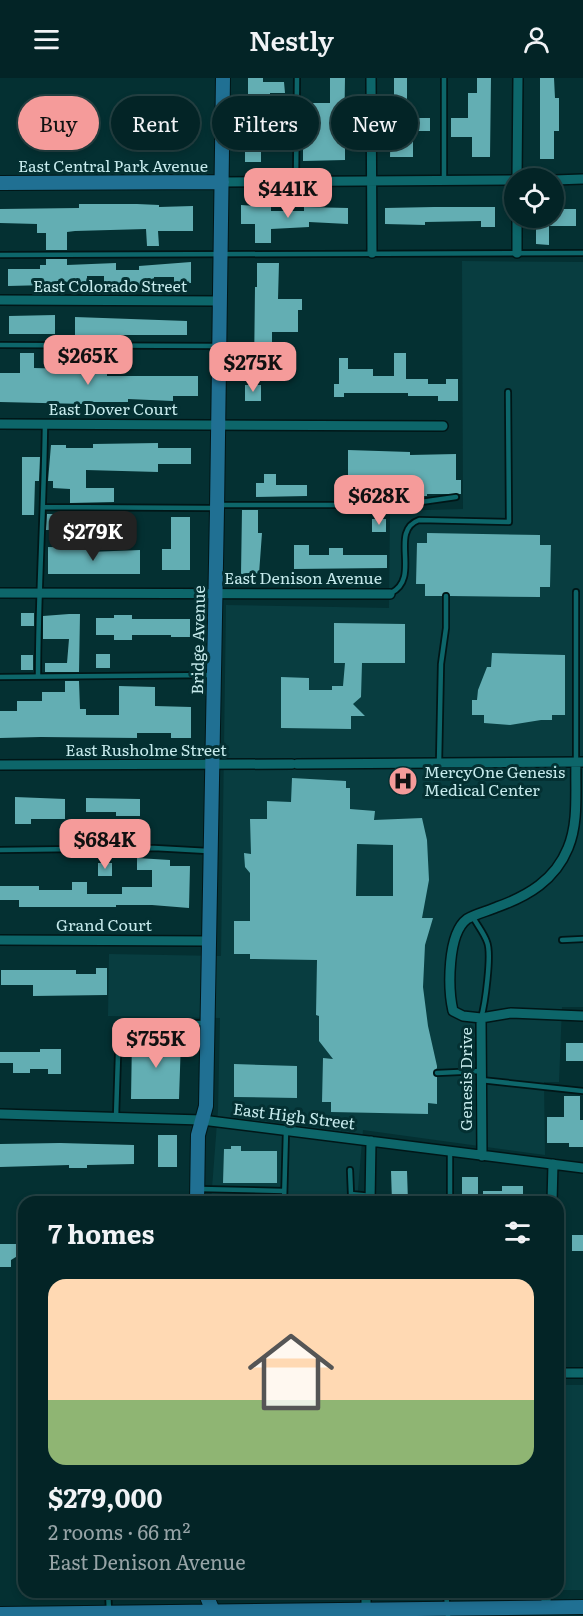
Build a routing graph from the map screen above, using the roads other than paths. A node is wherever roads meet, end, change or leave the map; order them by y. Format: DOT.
graph roads {
  1 [pos="223,78"];
  2 [pos="297,78"];
  3 [pos="371,78"];
  4 [pos="444,78"];
  5 [pos="518,78"];
  6 [pos="516,168"];
  7 [pos="504,179"];
  8 [pos="583,179"];
  9 [pos="444,180"];
  10 [pos="564,180"];
  11 [pos="296,181"];
  12 [pos="371,181"];
  13 [pos="222,182"];
  14 [pos="0,183"];
  15 [pos="517,228"];
  16 [pos="221,253"];
  17 [pos="372,253"];
  18 [pos="517,253"];
  19 [pos="583,253"];
  20 [pos="0,255"];
  21 [pos="0,300"];
  22 [pos="220,301"];
  23 [pos="0,345"];
  24 [pos="220,346"];
  25 [pos="508,392"];
  26 [pos="0,424"];
  27 [pos="45,424"];
  28 [pos="218,424"];
  29 [pos="442,426"];
  30 [pos="456,497"];
  31 [pos="217,506"];
  32 [pos="44,507"];
  33 [pos="216,592"];
  34 [pos="576,592"];
  35 [pos="0,593"];
  36 [pos="38,594"];
  37 [pos="390,594"];
  38 [pos="446,596"];
  39 [pos="214,675"];
  40 [pos="38,676"];
  41 [pos="0,677"];
  42 [pos="579,762"];
  43 [pos="439,763"];
  44 [pos="0,765"];
  45 [pos="213,765"];
  46 [pos="0,850"];
  47 [pos="211,852"];
  48 [pos="472,917"];
  49 [pos="562,939"];
  50 [pos="583,939"];
  51 [pos="0,940"];
  52 [pos="208,941"];
  53 [pos="583,1016"];
  54 [pos="481,1018"];
  55 [pos="206,1023"];
  56 [pos="437,1073"];
  57 [pos="481,1075"];
  58 [pos="583,1090"];
  59 [pos="0,1114"];
  60 [pos="116,1117"];
  61 [pos="202,1120"];
  62 [pos="286,1131"];
  63 [pos="371,1141"];
  64 [pos="450,1151"];
  65 [pos="482,1156"];
  66 [pos="553,1164"];
  67 [pos="583,1168"];
  68 [pos="350,1170"];
  69 [pos="284,1191"];
  70 [pos="197,1195"];
  71 [pos="284,1196"];
  72 [pos="359,1196"];
  73 [pos="370,1196"];
  74 [pos="450,1196"];
  75 [pos="552,1196"];
  76 [pos="564,1373"];
  77 [pos="583,1373"];
  78 [pos="108,1598"];
  79 [pos="208,1598"];
  80 [pos="366,1598"];
  81 [pos="546,1598"];
  82 [pos="546,1607"];
  83 [pos="583,1607"];
  84 [pos="366,1609"];
  85 [pos="423,1612"];
  86 [pos="447,1612"];
  87 [pos="492,1612"];
  88 [pos="326,1613"];
  89 [pos="0,1614"];
  90 [pos="215,1614"];
  91 [pos="109,1615"];
  1 -- 13 [label="street, Bridge Avenue"];
  2 -- 11 [label="lane"];
  3 -- 12 [label="street"];
  4 -- 9 [label="lane"];
  5 -- 6 [label="street"];
  7 -- 9 [label="street, East Central Park Avenue"];
  8 -- 10 [label="street"];
  9 -- 12 [label="street, East Central Park Avenue"];
  11 -- 12 [label="street, East Central Park Avenue"];
  11 -- 13 [label="street, East Central Park Avenue"];
  12 -- 17 [label="street"];
  13 -- 14 [label="street, East Central Park Avenue"];
  13 -- 16 [label="street, Bridge Avenue"];
  15 -- 18 [label="street"];
  16 -- 17 [label="lane"];
  16 -- 20 [label="lane"];
  16 -- 22 [label="street, Bridge Avenue"];
  17 -- 18 [label="lane"];
  18 -- 19 [label="lane"];
  21 -- 22 [label="street, East Colorado Street"];
  22 -- 24 [label="street, Bridge Avenue"];
  23 -- 24 [label="lane"];
  24 -- 28 [label="street, Bridge Avenue"];
  25 -- 37 [label="lane"];
  26 -- 27 [label="street, East Dover Court"];
  27 -- 28 [label="street, East Dover Court"];
  27 -- 32 [label="lane"];
  28 -- 29 [label="street, East Dover Court"];
  28 -- 31 [label="street, Bridge Avenue"];
  30 -- 31 [label="lane"];
  31 -- 32 [label="lane"];
  31 -- 33 [label="street, Bridge Avenue"];
  32 -- 36 [label="lane"];
  33 -- 36 [label="street, East Denison Avenue"];
  33 -- 37 [label="street, East Denison Avenue"];
  33 -- 39 [label="street, Bridge Avenue"];
  34 -- 42 [label="lane"];
  35 -- 36 [label="street, East Denison Avenue"];
  36 -- 40 [label="lane"];
  38 -- 43 [label="lane"];
  39 -- 40 [label="lane"];
  39 -- 45 [label="street, Bridge Avenue"];
  40 -- 41 [label="lane"];
  42 -- 43 [label="street, East Rusholme Street"];
  42 -- 48 [label="street"];
  43 -- 45 [label="street, East Rusholme Street"];
  44 -- 45 [label="street, East Rusholme Street"];
  45 -- 47 [label="street, Bridge Avenue"];
  46 -- 47 [label="lane"];
  47 -- 52 [label="street, Bridge Avenue"];
  48 -- 54 [label="lane"];
  48 -- 54 [label="street, Genesis Drive"];
  49 -- 50 [label="lane"];
  51 -- 52 [label="street, Grand Court"];
  52 -- 55 [label="street, Bridge Avenue"];
  53 -- 54 [label="street"];
  54 -- 57 [label="street, Genesis Drive"];
  55 -- 60 [label="lane"];
  55 -- 61 [label="street, Bridge Avenue"];
  56 -- 57 [label="lane"];
  57 -- 58 [label="lane"];
  57 -- 65 [label="street, Genesis Drive"];
  59 -- 60 [label="street, East High Street"];
  60 -- 61 [label="street, East High Street"];
  61 -- 62 [label="street, East High Street"];
  61 -- 70 [label="street, Bridge Avenue"];
  62 -- 63 [label="street, East High Street"];
  62 -- 69 [label="lane"];
  63 -- 64 [label="street, East High Street"];
  63 -- 73 [label="street"];
  64 -- 65 [label="street, East High Street"];
  64 -- 74 [label="lane"];
  65 -- 66 [label="street, East High Street"];
  66 -- 67 [label="street, East High Street"];
  66 -- 75 [label="street"];
  68 -- 72 [label="lane"];
  69 -- 70 [label="lane"];
  69 -- 71 [label="lane"];
  76 -- 77 [label="street"];
  78 -- 91 [label="lane"];
  79 -- 90 [label="street"];
  80 -- 84 [label="street"];
  81 -- 82 [label="street"];
  82 -- 83 [label="street"];
  82 -- 87 [label="street"];
  84 -- 85 [label="street"];
  84 -- 88 [label="street"];
  85 -- 86 [label="street"];
  86 -- 87 [label="street"];
  88 -- 90 [label="street"];
  89 -- 91 [label="street"];
  90 -- 91 [label="street"];
}
